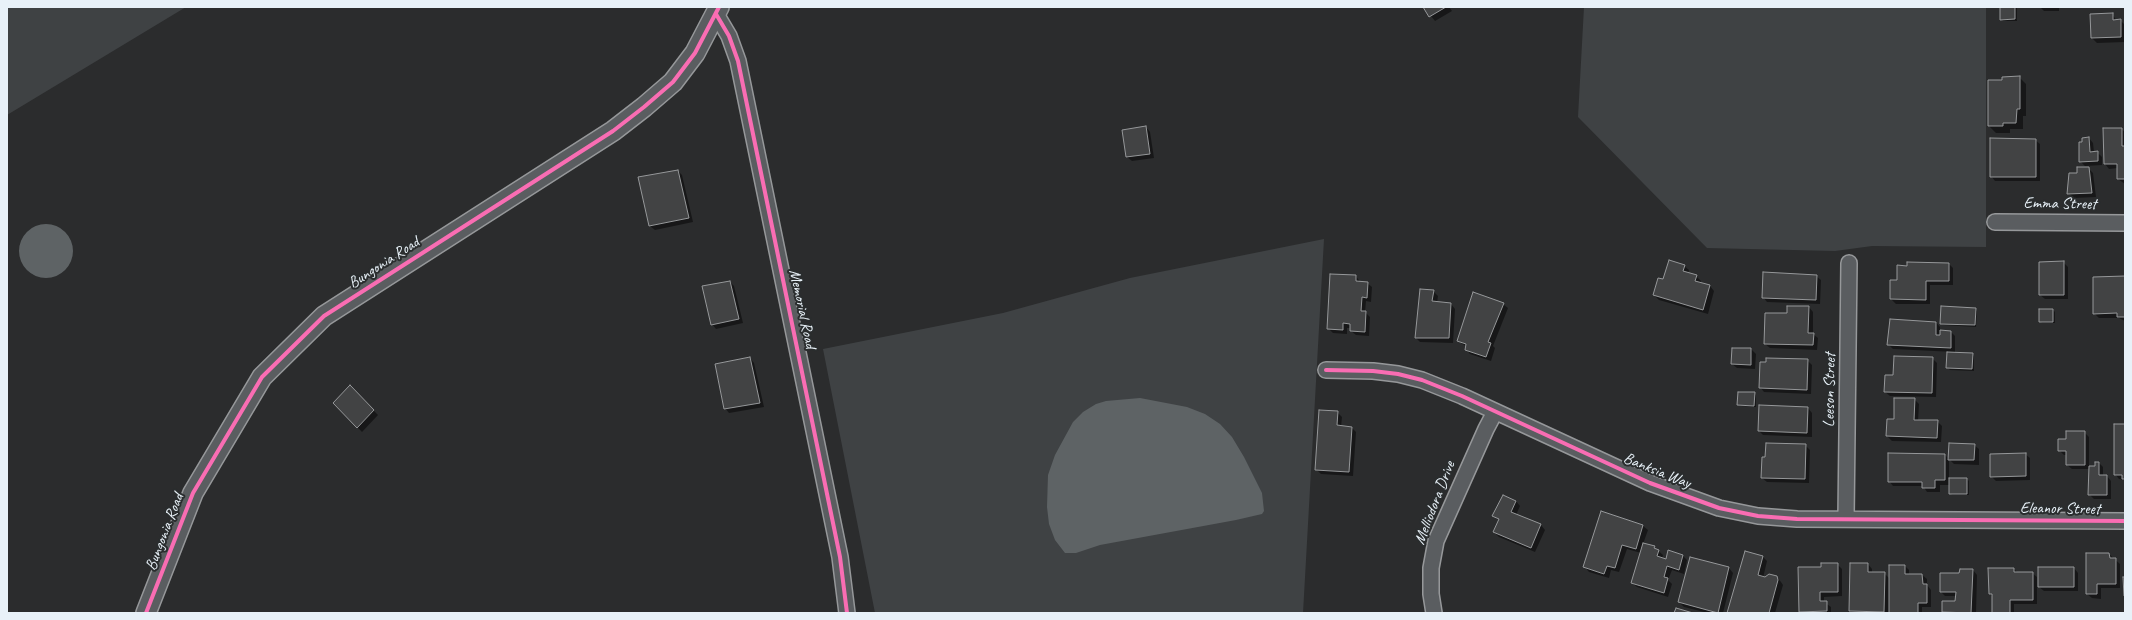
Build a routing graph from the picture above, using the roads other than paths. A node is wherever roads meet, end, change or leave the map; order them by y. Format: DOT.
graph roads {
  1 [pos="718,10"];
  2 [pos="1995,222"];
  3 [pos="2125,223"];
  4 [pos="1849,263"];
  5 [pos="1326,370"];
  6 [pos="1495,412"];
  7 [pos="1846,518"];
  8 [pos="1995,520"];
  9 [pos="2125,522"];
  10 [pos="146,613"];
  11 [pos="847,613"];
  12 [pos="1434,613"];
  1 -- 10 [label="street, Bungonia Road"];
  1 -- 11 [label="street, Memorial Road"];
  2 -- 3 [label="street, Emma Street"];
  4 -- 7 [label="street, Leeson Street"];
  5 -- 6 [label="street, Banksia Way"];
  6 -- 7 [label="street, Banksia Way"];
  6 -- 12 [label="street, Melliodora Drive"];
  7 -- 8 [label="street, Banksia Way"];
  8 -- 9 [label="street, Eleanor Street"];
}
